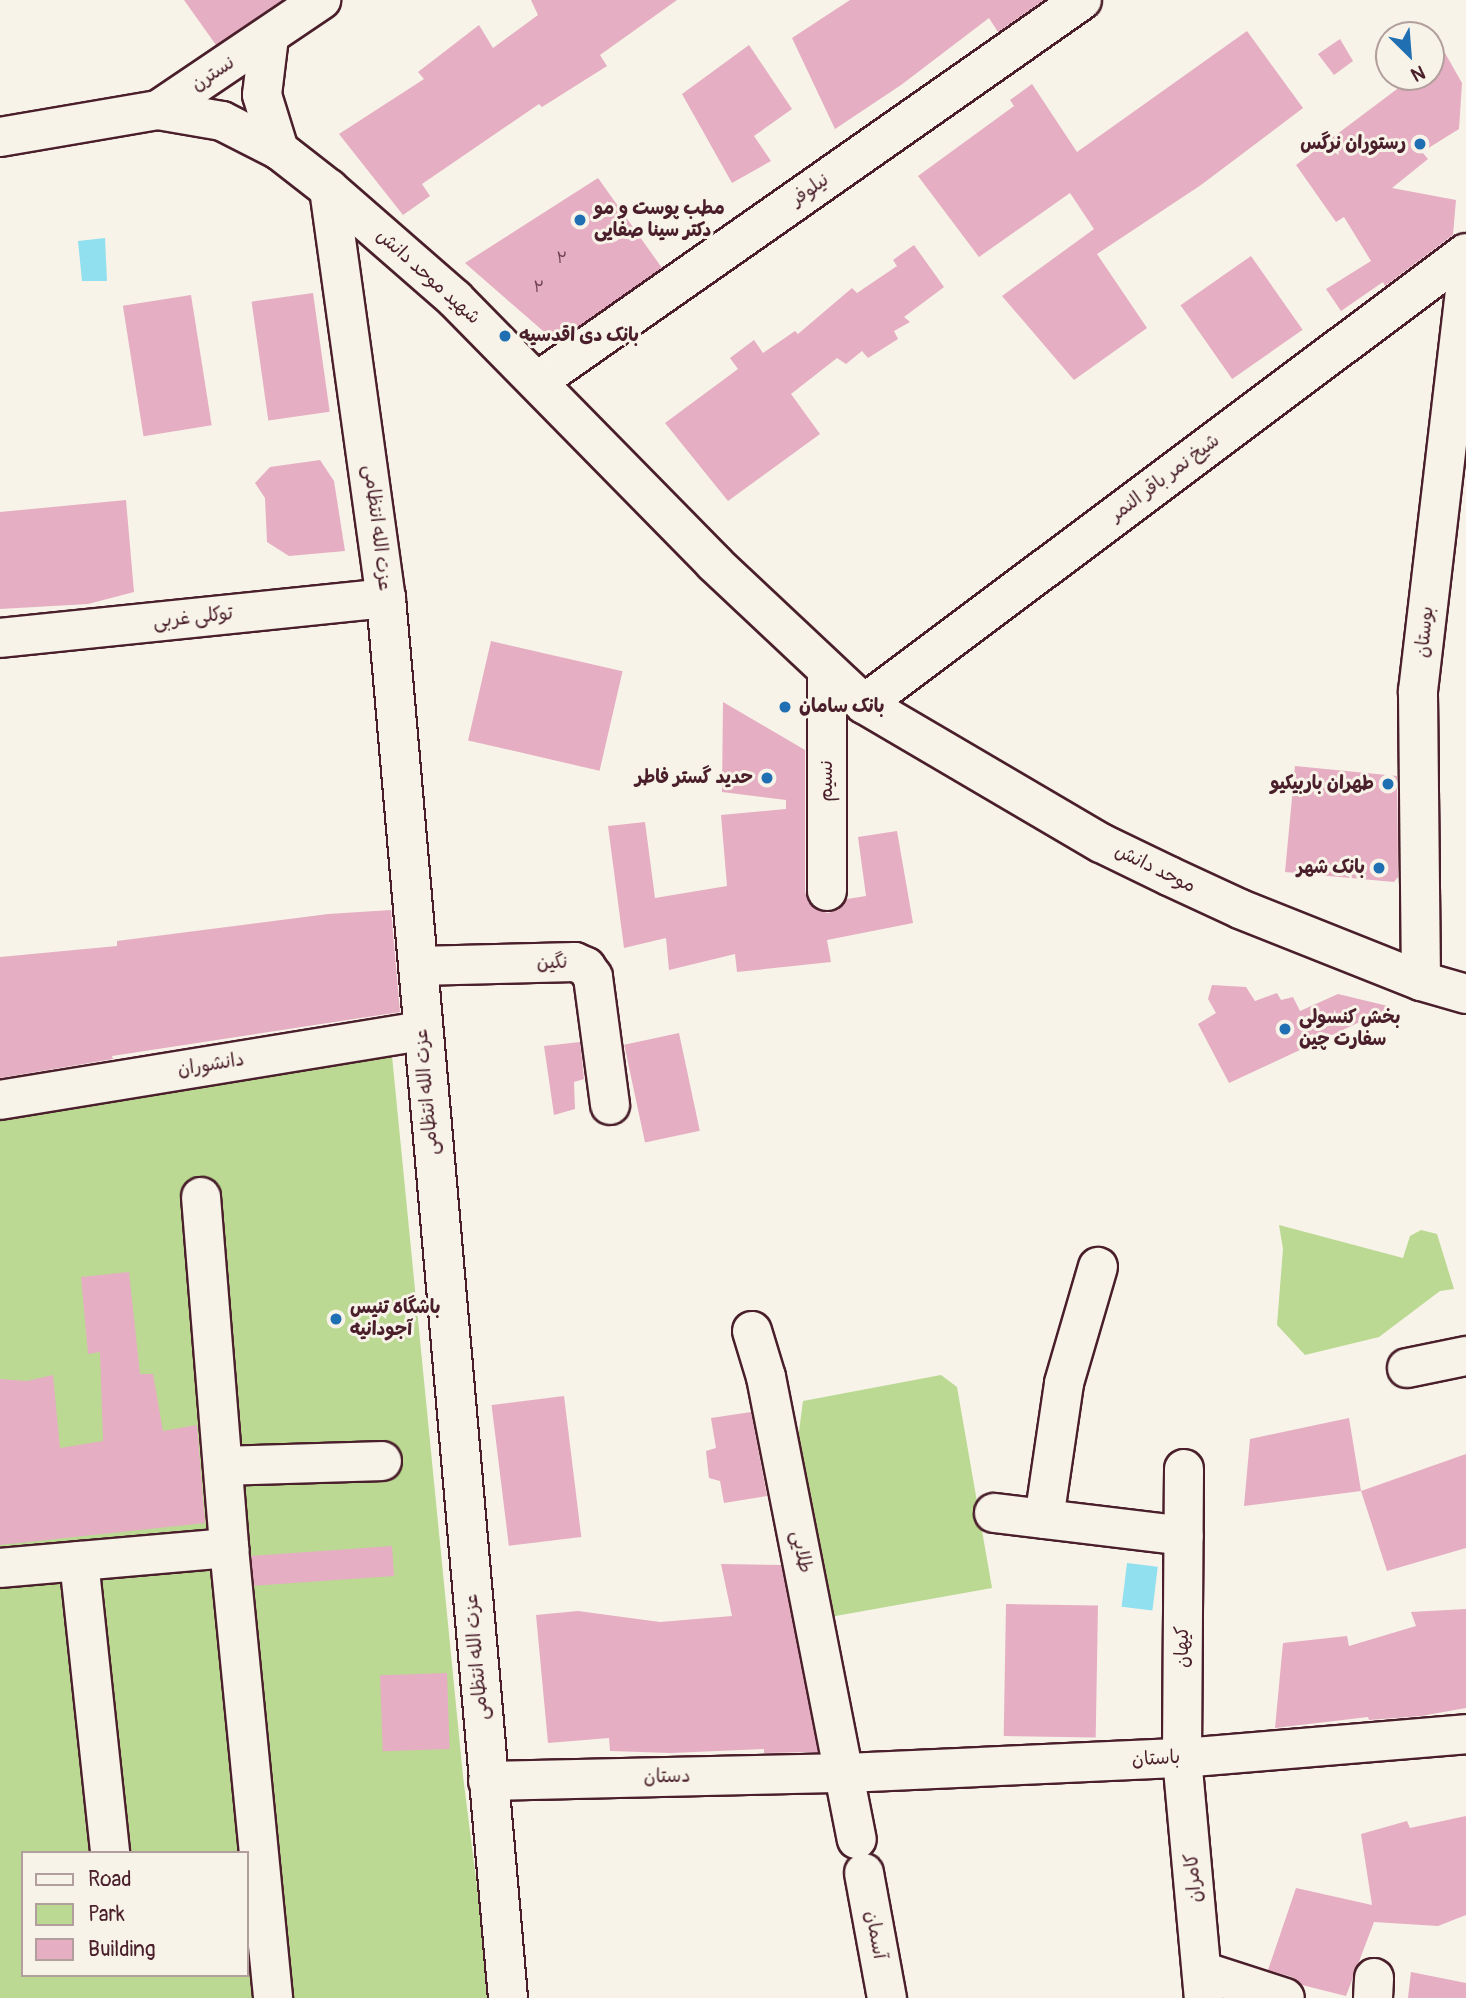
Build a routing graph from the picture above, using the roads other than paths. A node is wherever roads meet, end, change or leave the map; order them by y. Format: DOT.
graph roads {
  1 [pos="321,0"];
  2 [pos="1082,0"];
  3 [pos="269,37"];
  4 [pos="158,110"];
  5 [pos="0,137"];
  6 [pos="279,150"];
  7 [pos="329,188"];
  8 [pos="1466,253"];
  9 [pos="1466,285"];
  10 [pos="1463,329"];
  11 [pos="538,380"];
  12 [pos="386,598"];
  13 [pos="0,638"];
  14 [pos="827,672"];
  15 [pos="864,704"];
  16 [pos="827,891"];
  17 [pos="418,966"];
  18 [pos="1421,981"];
  19 [pos="1466,994"];
  20 [pos="422,1031"];
  21 [pos="0,1100"];
  22 [pos="610,1105"];
  23 [pos="201,1197"];
  24 [pos="1098,1267"];
  25 [pos="752,1331"];
  26 [pos="1466,1356"];
  27 [pos="1407,1368"];
  28 [pos="382,1461"];
  29 [pos="223,1466"];
  30 [pos="1184,1469"];
  31 [pos="994,1513"];
  32 [pos="1044,1519"];
  33 [pos="1184,1536"];
  34 [pos="229,1548"];
  35 [pos="79,1561"];
  36 [pos="0,1568"];
  37 [pos="1466,1734"];
  38 [pos="1182,1758"];
  39 [pos="846,1773"];
  40 [pos="488,1781"];
  41 [pos="110,1851"];
  42 [pos="1203,1985"];
  43 [pos="273,1998"];
  44 [pos="508,1998"];
  45 [pos="887,1998"];
  46 [pos="1285,1998"];
  1 -- 3 [label="street, نسترن"];
  2 -- 11 [label="street, نیلوفر"];
  3 -- 4 [label="street, نسترن"];
  3 -- 6 [label="street, نسترن"];
  4 -- 5 [label="street, شهید موحد دانش"];
  4 -- 6 [label="street, شهید موحد دانش"];
  6 -- 7 [label="street, شهید موحد دانش"];
  7 -- 11 [label="street, شهید موحد دانش"];
  7 -- 12 [label="street, عزت الله انتظامی"];
  8 -- 15 [label="street, شیخ نمر باقر النمر"];
  9 -- 10 [label="street, بوستان"];
  10 -- 18 [label="street, بوستان"];
  11 -- 14 [label="street, شهید موحد دانش"];
  12 -- 13 [label="street, توکلی غربی"];
  12 -- 17 [label="street, عزت الله انتظامی"];
  14 -- 15 [label="street, شهید موحد دانش"];
  14 -- 16 [label="street, نسیم"];
  15 -- 18 [label="street, موحد دانش"];
  17 -- 20 [label="street, عزت الله انتظامی"];
  17 -- 22 [label="street, نگین"];
  18 -- 19 [label="street, موحد دانش"];
  20 -- 21 [label="street, دانشوران"];
  20 -- 40 [label="street, عزت الله انتظامی"];
  23 -- 29 [label="street"];
  24 -- 32 [label="street"];
  25 -- 39 [label="street, طلایی"];
  26 -- 27 [label="street"];
  28 -- 29 [label="street"];
  29 -- 34 [label="street"];
  30 -- 33 [label="street, کیهان"];
  31 -- 32 [label="street"];
  32 -- 33 [label="street"];
  33 -- 38 [label="street, کیهان"];
  34 -- 35 [label="street"];
  34 -- 43 [label="street"];
  35 -- 36 [label="street"];
  35 -- 41 [label="street"];
  37 -- 38 [label="street, باستان"];
  38 -- 39 [label="street, باستان"];
  38 -- 42 [label="street, کامران"];
  39 -- 40 [label="street, دستان"];
  39 -- 45 [label="street, آسمان"];
  40 -- 44 [label="street, عزت الله انتظامی"];
  42 -- 46 [label="street"];
}
